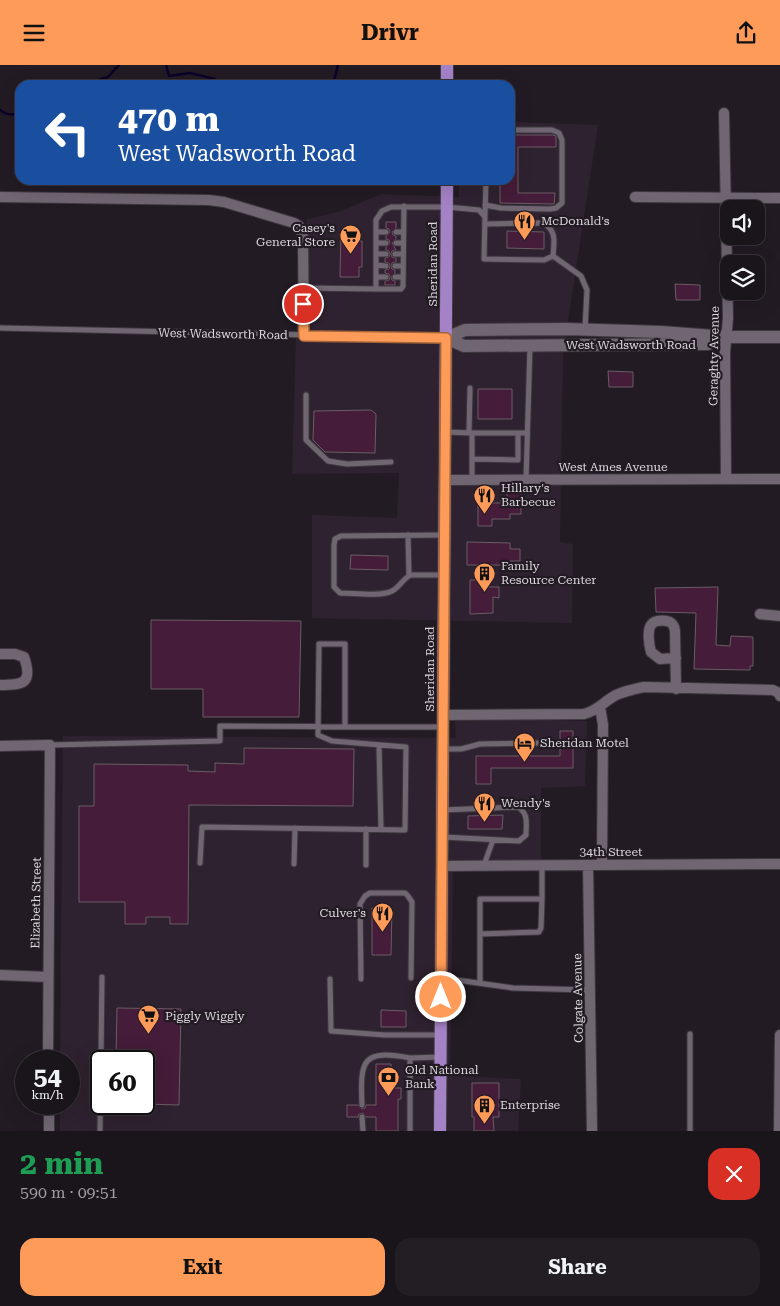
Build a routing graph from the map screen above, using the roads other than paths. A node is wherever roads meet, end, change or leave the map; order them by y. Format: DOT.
graph roads {
  1 [pos="448,65"];
  2 [pos="447,80"];
  3 [pos="724,113"];
  4 [pos="515,130"];
  5 [pos="447,185"];
  6 [pos="486,185"];
  7 [pos="0,197"];
  8 [pos="635,197"];
  9 [pos="726,197"];
  10 [pos="780,198"];
  11 [pos="486,205"];
  12 [pos="404,206"];
  13 [pos="447,207"];
  14 [pos="485,217"];
  15 [pos="486,224"];
  16 [pos="376,232"];
  17 [pos="386,232"];
  18 [pos="396,232"];
  19 [pos="403,232"];
  20 [pos="376,243"];
  21 [pos="386,243"];
  22 [pos="396,243"];
  23 [pos="403,243"];
  24 [pos="376,254"];
  25 [pos="386,254"];
  26 [pos="396,255"];
  27 [pos="403,255"];
  28 [pos="553,256"];
  29 [pos="376,265"];
  30 [pos="386,265"];
  31 [pos="395,265"];
  32 [pos="403,266"];
  33 [pos="376,277"];
  34 [pos="386,277"];
  35 [pos="395,277"];
  36 [pos="403,277"];
  37 [pos="303,288"];
  38 [pos="376,289"];
  39 [pos="0,329"];
  40 [pos="585,330"];
  41 [pos="304,336"];
  42 [pos="726,337"];
  43 [pos="780,337"];
  44 [pos="446,338"];
  45 [pos="530,345"];
  46 [pos="470,388"];
  47 [pos="306,395"];
  48 [pos="445,433"];
  49 [pos="471,433"];
  50 [pos="518,433"];
  51 [pos="527,433"];
  52 [pos="472,459"];
  53 [pos="391,462"];
  54 [pos="526,479"];
  55 [pos="726,479"];
  56 [pos="780,479"];
  57 [pos="445,480"];
  58 [pos="472,480"];
  59 [pos="408,535"];
  60 [pos="445,535"];
  61 [pos="444,575"];
  62 [pos="409,576"];
  63 [pos="760,614"];
  64 [pos="780,616"];
  65 [pos="0,654"];
  66 [pos="676,658"];
  67 [pos="0,685"];
  68 [pos="676,689"];
  69 [pos="780,697"];
  70 [pos="600,707"];
  71 [pos="443,721"];
  72 [pos="318,726"];
  73 [pos="345,726"];
  74 [pos="548,743"];
  75 [pos="50,745"];
  76 [pos="0,746"];
  77 [pos="379,746"];
  78 [pos="443,749"];
  79 [pos="443,810"];
  80 [pos="294,828"];
  81 [pos="366,829"];
  82 [pos="381,829"];
  83 [pos="442,837"];
  84 [pos="493,840"];
  85 [pos="200,863"];
  86 [pos="294,864"];
  87 [pos="780,864"];
  88 [pos="366,865"];
  89 [pos="542,865"];
  90 [pos="588,865"];
  91 [pos="602,865"];
  92 [pos="442,866"];
  93 [pos="484,866"];
  94 [pos="542,899"];
  95 [pos="480,933"];
  96 [pos="0,975"];
  97 [pos="48,977"];
  98 [pos="102,977"];
  99 [pos="412,978"];
  100 [pos="441,978"];
  101 [pos="330,979"];
  102 [pos="361,979"];
  103 [pos="480,983"];
  104 [pos="590,990"];
  105 [pos="690,1034"];
  106 [pos="441,1035"];
  107 [pos="780,1035"];
  108 [pos="48,1050"];
  109 [pos="441,1057"];
  110 [pos="410,1058"];
  111 [pos="362,1105"];
  112 [pos="49,1115"];
  113 [pos="362,1117"];
  114 [pos="49,1131"];
  115 [pos="100,1131"];
  116 [pos="363,1131"];
  117 [pos="410,1131"];
  118 [pos="440,1131"];
  119 [pos="592,1131"];
  120 [pos="690,1131"];
  121 [pos="779,1131"];
  1 -- 2 [label="main road"];
  3 -- 9 [label="street, Geraghty Avenue"];
  4 -- 11 [label="lane"];
  5 -- 13 [label="main road, Sheridan Road"];
  6 -- 11 [label="lane"];
  7 -- 37 [label="street"];
  8 -- 9 [label="street"];
  9 -- 10 [label="street"];
  9 -- 42 [label="street, Geraghty Avenue"];
  11 -- 14 [label="lane"];
  12 -- 13 [label="lane"];
  12 -- 16 [label="lane"];
  12 -- 19 [label="lane"];
  13 -- 14 [label="lane"];
  13 -- 44 [label="main road, Sheridan Road"];
  14 -- 15 [label="lane"];
  15 -- 28 [label="lane"];
  15 -- 28 [label="lane"];
  16 -- 17 [label="lane"];
  16 -- 20 [label="lane"];
  18 -- 19 [label="lane"];
  19 -- 23 [label="lane"];
  20 -- 21 [label="lane"];
  20 -- 24 [label="lane"];
  22 -- 23 [label="lane"];
  23 -- 27 [label="lane"];
  24 -- 25 [label="lane"];
  24 -- 29 [label="lane"];
  26 -- 27 [label="lane"];
  27 -- 32 [label="lane"];
  28 -- 40 [label="lane"];
  29 -- 30 [label="lane"];
  29 -- 33 [label="lane"];
  31 -- 32 [label="lane"];
  32 -- 36 [label="lane"];
  33 -- 34 [label="lane"];
  33 -- 38 [label="lane"];
  35 -- 36 [label="lane"];
  36 -- 38 [label="lane"];
  37 -- 38 [label="lane"];
  37 -- 41 [label="street"];
  39 -- 41 [label="lane, West Wadsworth Road"];
  40 -- 42 [label="main road, West Wadsworth Road"];
  40 -- 44 [label="main road, West Wadsworth Road"];
  41 -- 44 [label="lane, West Wadsworth Road"];
  42 -- 43 [label="main road, West Wadsworth Road"];
  42 -- 45 [label="main road, West Wadsworth Road"];
  42 -- 55 [label="street, Geraghty Avenue"];
  44 -- 45 [label="main road, West Wadsworth Road"];
  44 -- 48 [label="main road, Sheridan Road"];
  45 -- 51 [label="lane"];
  46 -- 49 [label="lane"];
  47 -- 53 [label="lane"];
  48 -- 49 [label="lane"];
  48 -- 57 [label="main road, Sheridan Road"];
  49 -- 50 [label="lane"];
  49 -- 52 [label="lane"];
  50 -- 51 [label="lane"];
  50 -- 52 [label="lane"];
  51 -- 54 [label="lane"];
  52 -- 58 [label="lane"];
  54 -- 55 [label="street, West Ames Avenue"];
  54 -- 58 [label="street, West Ames Avenue"];
  55 -- 56 [label="street, West Ames Avenue"];
  57 -- 58 [label="street, West Ames Avenue"];
  57 -- 60 [label="main road, Sheridan Road"];
  59 -- 60 [label="lane"];
  59 -- 62 [label="lane"];
  59 -- 62 [label="lane"];
  60 -- 61 [label="main road, Sheridan Road"];
  61 -- 62 [label="lane"];
  61 -- 71 [label="main road, Sheridan Road"];
  63 -- 64 [label="street"];
  65 -- 67 [label="street"];
  66 -- 68 [label="street"];
  68 -- 69 [label="street"];
  68 -- 70 [label="street"];
  70 -- 71 [label="street"];
  70 -- 91 [label="street"];
  71 -- 73 [label="lane"];
  71 -- 78 [label="main road, Sheridan Road"];
  72 -- 73 [label="lane"];
  72 -- 73 [label="lane"];
  72 -- 75 [label="lane"];
  72 -- 77 [label="lane"];
  74 -- 78 [label="lane"];
  75 -- 76 [label="street"];
  75 -- 97 [label="street, Elizabeth Street"];
  77 -- 82 [label="lane"];
  77 -- 82 [label="lane"];
  78 -- 79 [label="main road, Sheridan Road"];
  79 -- 83 [label="main road, Sheridan Road"];
  79 -- 84 [label="lane"];
  80 -- 81 [label="lane"];
  80 -- 85 [label="lane"];
  80 -- 86 [label="lane"];
  81 -- 82 [label="lane"];
  81 -- 88 [label="lane"];
  83 -- 84 [label="lane"];
  83 -- 92 [label="main road, Sheridan Road"];
  84 -- 93 [label="lane"];
  87 -- 91 [label="street, 34th Street"];
  89 -- 90 [label="street, 34th Street"];
  89 -- 93 [label="street, 34th Street"];
  89 -- 94 [label="lane"];
  90 -- 91 [label="street, 34th Street"];
  90 -- 104 [label="street, Colgate Avenue"];
  92 -- 93 [label="street, 34th Street"];
  92 -- 100 [label="main road, Sheridan Road"];
  94 -- 95 [label="lane"];
  94 -- 95 [label="lane"];
  95 -- 103 [label="lane"];
  96 -- 97 [label="street"];
  97 -- 108 [label="street, Elizabeth Street"];
  98 -- 115 [label="lane"];
  99 -- 102 [label="lane"];
  100 -- 103 [label="lane"];
  100 -- 106 [label="main road, Sheridan Road"];
  101 -- 106 [label="lane"];
  103 -- 104 [label="lane"];
  104 -- 119 [label="street, Colgate Avenue"];
  105 -- 120 [label="lane"];
  106 -- 109 [label="main road, Sheridan Road"];
  107 -- 121 [label="street"];
  109 -- 110 [label="lane"];
  109 -- 118 [label="main road, Sheridan Road"];
  110 -- 111 [label="lane"];
  110 -- 117 [label="lane"];
  112 -- 114 [label="street"];
  113 -- 116 [label="lane"];
}
